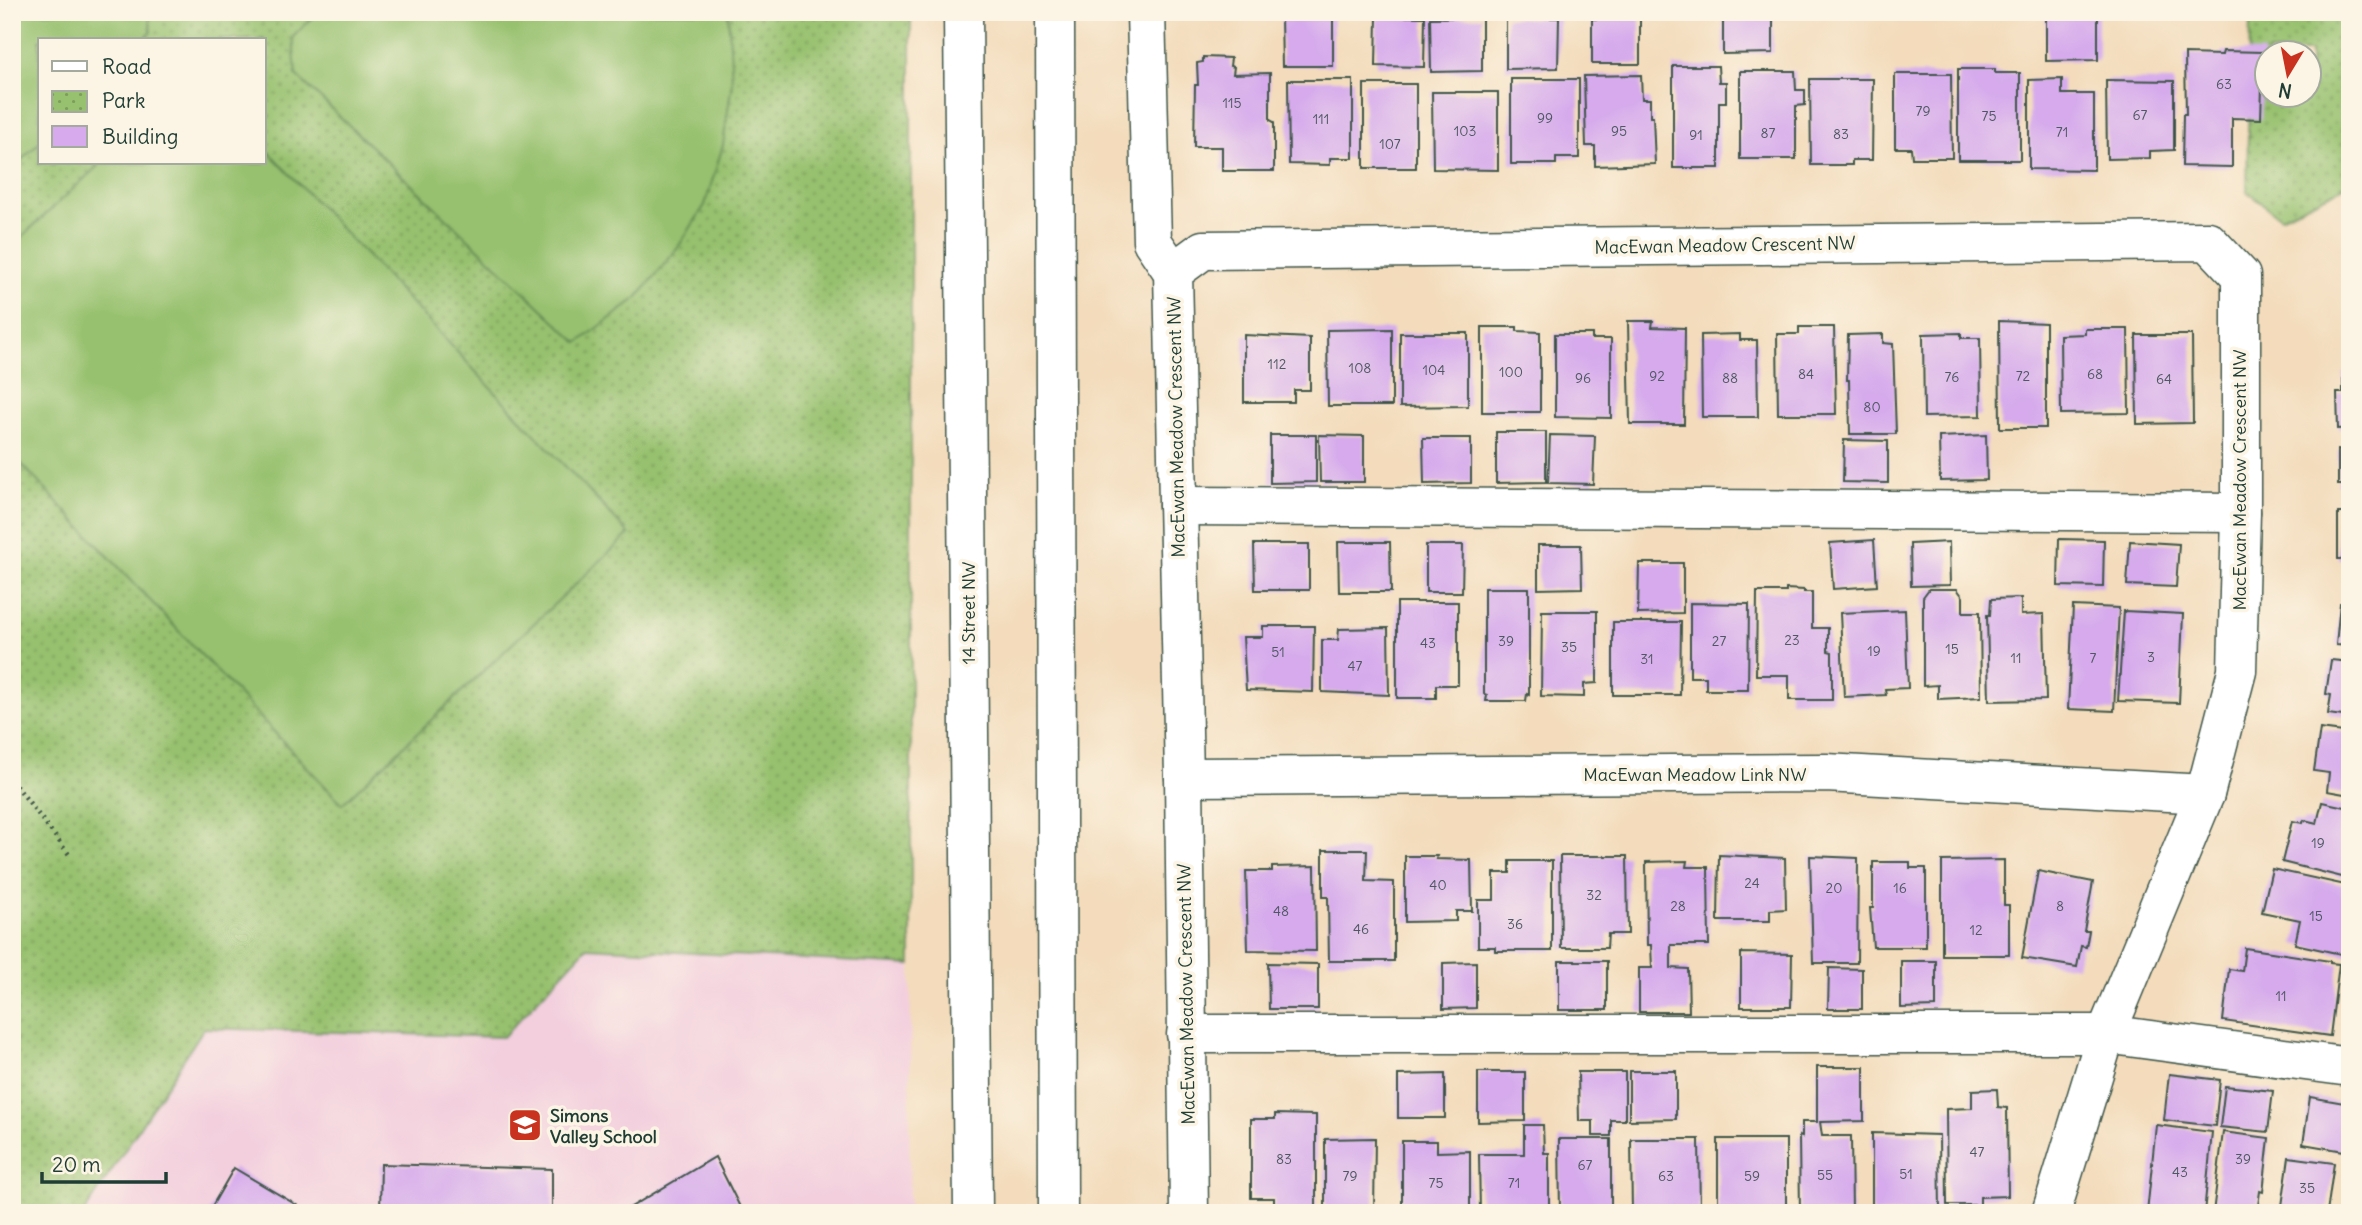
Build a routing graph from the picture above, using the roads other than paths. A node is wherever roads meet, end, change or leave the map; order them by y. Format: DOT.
graph roads {
  1 [pos="963,12"];
  2 [pos="1055,12"];
  3 [pos="1146,12"];
  4 [pos="1173,272"];
  5 [pos="1178,506"];
  6 [pos="2241,512"];
  7 [pos="1184,777"];
  8 [pos="2205,794"];
  9 [pos="1185,1034"];
  10 [pos="2106,1034"];
  11 [pos="2350,1067"];
  12 [pos="973,1213"];
  13 [pos="1058,1213"];
  14 [pos="1189,1213"];
  15 [pos="2051,1213"];
  1 -- 12 [label="street, 14 Street NW"];
  2 -- 13 [label="street"];
  3 -- 4 [label="street"];
  4 -- 5 [label="street, MacEwan Meadow Crescent NW"];
  4 -- 6 [label="street, MacEwan Meadow Crescent NW"];
  5 -- 6 [label="street"];
  5 -- 7 [label="street, MacEwan Meadow Crescent NW"];
  6 -- 8 [label="street, MacEwan Meadow Crescent NW"];
  7 -- 8 [label="street, MacEwan Meadow Link NW"];
  7 -- 9 [label="street, MacEwan Meadow Crescent NW"];
  8 -- 10 [label="street, MacEwan Meadow Crescent NW"];
  9 -- 10 [label="street"];
  9 -- 14 [label="street, MacEwan Meadow Crescent NW"];
  10 -- 11 [label="street"];
  10 -- 15 [label="street, MacEwan Meadow Crescent NW"];
}
